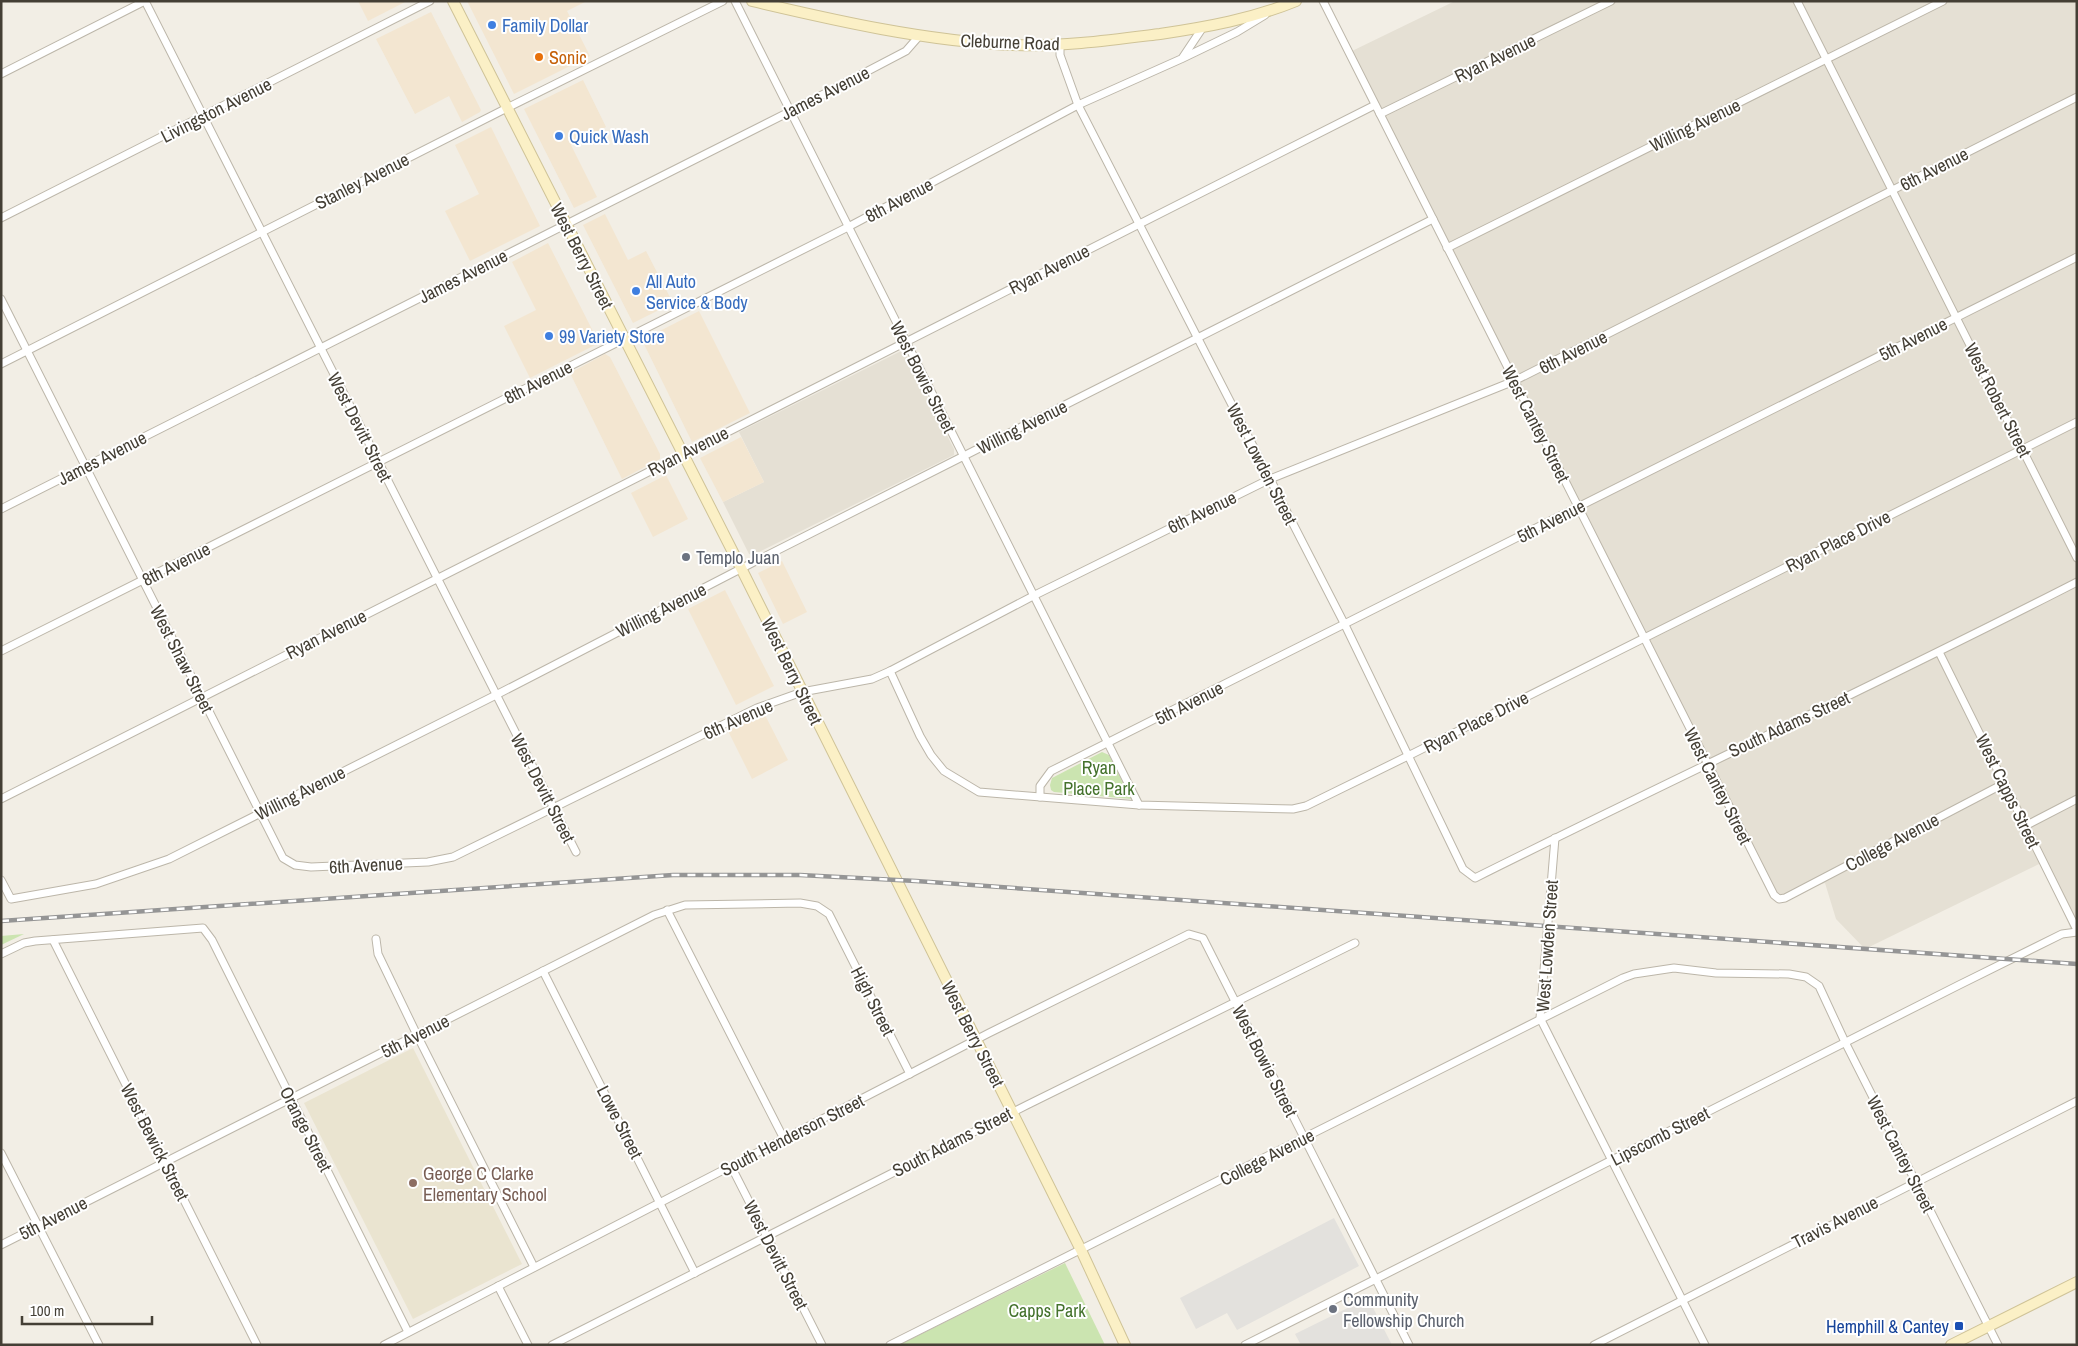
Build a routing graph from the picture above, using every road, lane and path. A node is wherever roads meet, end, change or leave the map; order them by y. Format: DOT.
graph roads {
  1 [pos="145,1"];
  2 [pos="430,1"];
  3 [pos="452,1"];
  4 [pos="723,1"];
  5 [pos="735,1"];
  6 [pos="752,1"];
  7 [pos="1296,1"];
  8 [pos="1323,1"];
  9 [pos="1611,1"];
  10 [pos="1796,1"];
  11 [pos="1943,1"];
  12 [pos="776,4"];
  13 [pos="1270,12"];
  14 [pos="1203,27"];
  15 [pos="920,35"];
  16 [pos="1060,44"];
  17 [pos="1181,59"];
  18 [pos="1826,60"];
  19 [pos="1,74"];
  20 [pos="2077,97"];
  21 [pos="1375,105"];
  22 [pos="1078,106"];
  23 [pos="507,108"];
  24 [pos="790,111"];
  25 [pos="1380,114"];
  26 [pos="203,116"];
  27 [pos="1892,190"];
  28 [pos="1,218"];
  29 [pos="1433,220"];
  30 [pos="566,224"];
  31 [pos="1139,224"];
  32 [pos="848,227"];
  33 [pos="262,232"];
  34 [pos="1447,248"];
  35 [pos="2077,257"];
  36 [pos="1,299"];
  37 [pos="1956,318"];
  38 [pos="1198,338"];
  39 [pos="624,339"];
  40 [pos="905,342"];
  41 [pos="320,348"];
  42 [pos="27,351"];
  43 [pos="1,364"];
  44 [pos="1514,381"];
  45 [pos="2077,422"];
  46 [pos="2022,448"];
  47 [pos="682,453"];
  48 [pos="964,456"];
  49 [pos="378,462"];
  50 [pos="86,466"];
  51 [pos="1270,479"];
  52 [pos="1578,507"];
  53 [pos="1,509"];
  54 [pos="2077,558"];
  55 [pos="741,568"];
  56 [pos="437,578"];
  57 [pos="142,580"];
  58 [pos="2077,582"];
  59 [pos="1035,595"];
  60 [pos="1345,624"];
  61 [pos="1643,638"];
  62 [pos="1,651"];
  63 [pos="1939,652"];
  64 [pos="890,672"];
  65 [pos="802,692"];
  66 [pos="496,695"];
  67 [pos="202,697"];
  68 [pos="1109,743"];
  69 [pos="1410,755"];
  70 [pos="1706,763"];
  71 [pos="2005,783"];
  72 [pos="1040,797"];
  73 [pos="1,799"];
  74 [pos="2077,799"];
  75 [pos="1139,805"];
  76 [pos="553,806"];
  77 [pos="260,813"];
  78 [pos="2025,826"];
  79 [pos="1555,838"];
  80 [pos="576,852"];
  81 [pos="311,867"];
  82 [pos="1475,878"];
  83 [pos="1,880"];
  84 [pos="1778,899"];
  85 [pos="667,910"];
  86 [pos="835,928"];
  87 [pos="2077,931"];
  88 [pos="1203,938"];
  89 [pos="376,939"];
  90 [pos="52,940"];
  91 [pos="1355,943"];
  92 [pos="1,954"];
  93 [pos="543,971"];
  94 [pos="1645,972"];
  95 [pos="1234,1001"];
  96 [pos="1540,1018"];
  97 [pos="417,1035"];
  98 [pos="976,1040"];
  99 [pos="1845,1042"];
  100 [pos="910,1074"];
  101 [pos="291,1098"];
  102 [pos="2077,1101"];
  103 [pos="1012,1112"];
  104 [pos="1304,1138"];
  105 [pos="784,1139"];
  106 [pos="1,1153"];
  107 [pos="1612,1160"];
  108 [pos="165,1162"];
  109 [pos="731,1166"];
  110 [pos="1916,1182"];
  111 [pos="660,1202"];
  112 [pos="38,1226"];
  113 [pos="767,1237"];
  114 [pos="1,1244"];
  115 [pos="1081,1250"];
  116 [pos="534,1267"];
  117 [pos="695,1273"];
  118 [pos="1375,1278"];
  119 [pos="2077,1282"];
  120 [pos="498,1286"];
  121 [pos="1682,1299"];
  122 [pos="1988,1326"];
  123 [pos="408,1332"];
  124 [pos="99,1345"];
  125 [pos="257,1345"];
  126 [pos="384,1345"];
  127 [pos="528,1345"];
  128 [pos="552,1345"];
  129 [pos="822,1345"];
  130 [pos="890,1345"];
  131 [pos="1125,1345"];
  132 [pos="1245,1345"];
  133 [pos="1409,1345"];
  134 [pos="1594,1345"];
  135 [pos="1705,1345"];
  136 [pos="1951,1345"];
  137 [pos="1998,1345"];
  1 -- 19 [label="street"];
  1 -- 26 [label="street, West Devitt Street"];
  2 -- 26 [label="street, Livingston Avenue"];
  3 -- 23 [label="main road, West Berry Street"];
  4 -- 23 [label="street, Stanley Avenue"];
  5 -- 24 [label="street, West Bowie Street"];
  6 -- 12 [label="main road, Cleburne Road"];
  7 -- 13 [label="main road, 8th Avenue"];
  8 -- 21 [label="street, West Cantey Street"];
  9 -- 25 [label="street, Ryan Avenue"];
  10 -- 18 [label="street, West Robert Street"];
  11 -- 18 [label="street, Willing Avenue"];
  12 -- 15 [label="main road, Cleburne Road"];
  13 -- 14 [label="main road, Cleburne Road"];
  13 -- 17 [label="street, 8th Avenue"];
  14 -- 16 [label="main road, Cleburne Road"];
  14 -- 17 [label="street"];
  15 -- 16 [label="main road, Cleburne Road"];
  15 -- 24 [label="street, James Avenue"];
  16 -- 22 [label="street, West Lowden Street"];
  17 -- 22 [label="street, 8th Avenue"];
  18 -- 27 [label="street, West Robert Street"];
  18 -- 34 [label="street, Willing Avenue"];
  20 -- 27 [label="street, 6th Avenue"];
  21 -- 25 [label="street, West Cantey Street"];
  21 -- 31 [label="street, Ryan Avenue"];
  22 -- 31 [label="street, West Lowden Street"];
  22 -- 32 [label="street, 8th Avenue"];
  23 -- 30 [label="main road, West Berry Street"];
  23 -- 33 [label="street, Stanley Avenue"];
  24 -- 30 [label="street, James Avenue"];
  24 -- 32 [label="street, West Bowie Street"];
  25 -- 29 [label="street, West Cantey Street"];
  26 -- 28 [label="street, Livingston Avenue"];
  26 -- 33 [label="street, West Devitt Street"];
  27 -- 37 [label="street, West Robert Street"];
  27 -- 44 [label="street, 6th Avenue"];
  29 -- 34 [label="street, West Cantey Street"];
  29 -- 38 [label="street, Willing Avenue"];
  30 -- 39 [label="main road, West Berry Street"];
  30 -- 41 [label="street, James Avenue"];
  31 -- 38 [label="street, West Lowden Street"];
  31 -- 40 [label="street, Ryan Avenue"];
  32 -- 39 [label="street, 8th Avenue"];
  32 -- 40 [label="street, West Bowie Street"];
  33 -- 41 [label="street, West Devitt Street"];
  33 -- 42 [label="street, Stanley Avenue"];
  34 -- 44 [label="street, West Cantey Street"];
  35 -- 37 [label="street, 5th Avenue"];
  36 -- 42 [label="street, West Shaw Street"];
  37 -- 46 [label="street, West Robert Street"];
  37 -- 52 [label="street, 5th Avenue"];
  38 -- 48 [label="street, Willing Avenue"];
  38 -- 51 [label="street, West Lowden Street"];
  39 -- 47 [label="main road, West Berry Street"];
  39 -- 49 [label="street, 8th Avenue"];
  40 -- 47 [label="street, Ryan Avenue"];
  40 -- 48 [label="street, West Bowie Street"];
  41 -- 49 [label="street, West Devitt Street"];
  41 -- 50 [label="street, James Avenue"];
  42 -- 43 [label="street, Stanley Avenue"];
  42 -- 50 [label="street, West Shaw Street"];
  44 -- 51 [label="street, 6th Avenue"];
  44 -- 52 [label="street, West Cantey Street"];
  45 -- 46 [label="street, Ryan Place Drive"];
  46 -- 54 [label="street, West Robert Street"];
  46 -- 61 [label="street, Ryan Place Drive"];
  47 -- 55 [label="main road, West Berry Street"];
  47 -- 56 [label="street, Ryan Avenue"];
  48 -- 55 [label="street, Willing Avenue"];
  48 -- 59 [label="street, West Bowie Street"];
  49 -- 56 [label="street, West Devitt Street"];
  49 -- 57 [label="street, 8th Avenue"];
  50 -- 53 [label="street, James Avenue"];
  50 -- 57 [label="street, West Shaw Street"];
  51 -- 59 [label="street, 6th Avenue"];
  51 -- 60 [label="street, West Lowden Street"];
  52 -- 60 [label="street, 5th Avenue"];
  52 -- 61 [label="street, West Cantey Street"];
  55 -- 65 [label="main road, West Berry Street"];
  55 -- 66 [label="street, Willing Avenue"];
  56 -- 66 [label="street, West Devitt Street"];
  56 -- 67 [label="street, Ryan Avenue"];
  57 -- 62 [label="street, 8th Avenue"];
  57 -- 67 [label="street, West Shaw Street"];
  58 -- 63 [label="street, South Adams Street"];
  59 -- 64 [label="street, 6th Avenue"];
  59 -- 68 [label="street, West Bowie Street"];
  60 -- 68 [label="street, 5th Avenue"];
  60 -- 69 [label="street, West Lowden Street"];
  61 -- 69 [label="street, Ryan Place Drive"];
  61 -- 70 [label="street, West Cantey Street"];
  63 -- 70 [label="street, South Adams Street"];
  63 -- 71 [label="street, West Capps Street"];
  64 -- 65 [label="street, 6th Avenue"];
  64 -- 72 [label="street, Ryan Place Drive"];
  65 -- 76 [label="street, 6th Avenue"];
  65 -- 98 [label="main road, West Berry Street"];
  66 -- 76 [label="street, West Devitt Street"];
  66 -- 77 [label="street, Willing Avenue"];
  67 -- 73 [label="street, Ryan Avenue"];
  67 -- 77 [label="street, West Shaw Street"];
  68 -- 72 [label="street, 5th Avenue"];
  68 -- 75 [label="street, West Bowie Street"];
  69 -- 75 [label="street, Ryan Place Drive"];
  69 -- 82 [label="street, West Lowden Street"];
  70 -- 79 [label="street, South Adams Street"];
  70 -- 84 [label="street, West Cantey Street"];
  71 -- 78 [label="street, West Capps Street"];
  71 -- 84 [label="street, College Avenue"];
  72 -- 75 [label="street, Ryan Place Drive"];
  74 -- 78 [label="street"];
  76 -- 80 [label="street, West Devitt Street"];
  76 -- 81 [label="street, 6th Avenue"];
  77 -- 81 [label="street, West Shaw Street"];
  77 -- 83 [label="street, Willing Avenue"];
  78 -- 87 [label="street, West Capps Street"];
  79 -- 82 [label="street, South Adams Street"];
  79 -- 96 [label="street, West Lowden Street"];
  85 -- 86 [label="street, 5th Avenue"];
  85 -- 93 [label="street, 5th Avenue"];
  85 -- 105 [label="street"];
  86 -- 100 [label="street, High Street"];
  87 -- 99 [label="street, Lipscomb Street"];
  88 -- 95 [label="street, West Bowie Street"];
  88 -- 98 [label="street, South Henderson Street"];
  89 -- 97 [label="street"];
  90 -- 92 [label="street"];
  90 -- 101 [label="street, Orange Street"];
  90 -- 108 [label="street, West Bewick Street"];
  91 -- 95 [label="street, South Adams Street"];
  93 -- 97 [label="street, 5th Avenue"];
  93 -- 111 [label="street, Lowe Street"];
  94 -- 96 [label="street, College Avenue"];
  94 -- 99 [label="street, West Cantey Street"];
  95 -- 103 [label="street, South Adams Street"];
  95 -- 104 [label="street, West Bowie Street"];
  96 -- 104 [label="street, College Avenue"];
  96 -- 107 [label="street, West Lowden Street"];
  97 -- 101 [label="street, 5th Avenue"];
  97 -- 116 [label="street"];
  98 -- 100 [label="street, South Henderson Street"];
  98 -- 103 [label="main road, West Berry Street"];
  99 -- 107 [label="street, Lipscomb Street"];
  99 -- 110 [label="street, West Cantey Street"];
  100 -- 105 [label="street, South Henderson Street"];
  101 -- 108 [label="street, 5th Avenue"];
  101 -- 123 [label="street, Orange Street"];
  102 -- 110 [label="street, Travis Avenue"];
  103 -- 113 [label="street, South Adams Street"];
  103 -- 115 [label="main road, West Berry Street"];
  104 -- 115 [label="street, College Avenue"];
  104 -- 118 [label="street, West Bowie Street"];
  105 -- 109 [label="street, South Henderson Street"];
  106 -- 112 [label="street"];
  107 -- 118 [label="street, Lipscomb Street"];
  107 -- 121 [label="street, West Lowden Street"];
  108 -- 112 [label="street, 5th Avenue"];
  108 -- 125 [label="street, West Bewick Street"];
  109 -- 111 [label="street, South Henderson Street"];
  109 -- 113 [label="street, West Devitt Street"];
  110 -- 121 [label="street, Travis Avenue"];
  110 -- 122 [label="street, West Cantey Street"];
  111 -- 116 [label="street, South Henderson Street"];
  111 -- 117 [label="street, Lowe Street"];
  112 -- 114 [label="street, 5th Avenue"];
  112 -- 124 [label="street"];
  113 -- 117 [label="street, South Adams Street"];
  113 -- 129 [label="street, West Devitt Street"];
  115 -- 130 [label="street, College Avenue"];
  115 -- 131 [label="main road, West Berry Street"];
  116 -- 120 [label="street, South Henderson Street"];
  117 -- 128 [label="street, South Adams Street"];
  118 -- 132 [label="street, Lipscomb Street"];
  118 -- 133 [label="street, West Bowie Street"];
  119 -- 122 [label="main road"];
  120 -- 123 [label="street, South Henderson Street"];
  120 -- 127 [label="street"];
  121 -- 134 [label="street, Travis Avenue"];
  121 -- 135 [label="street, West Lowden Street"];
  122 -- 136 [label="main road"];
  122 -- 137 [label="street, West Cantey Street"];
  123 -- 126 [label="street, South Henderson Street"];
}
